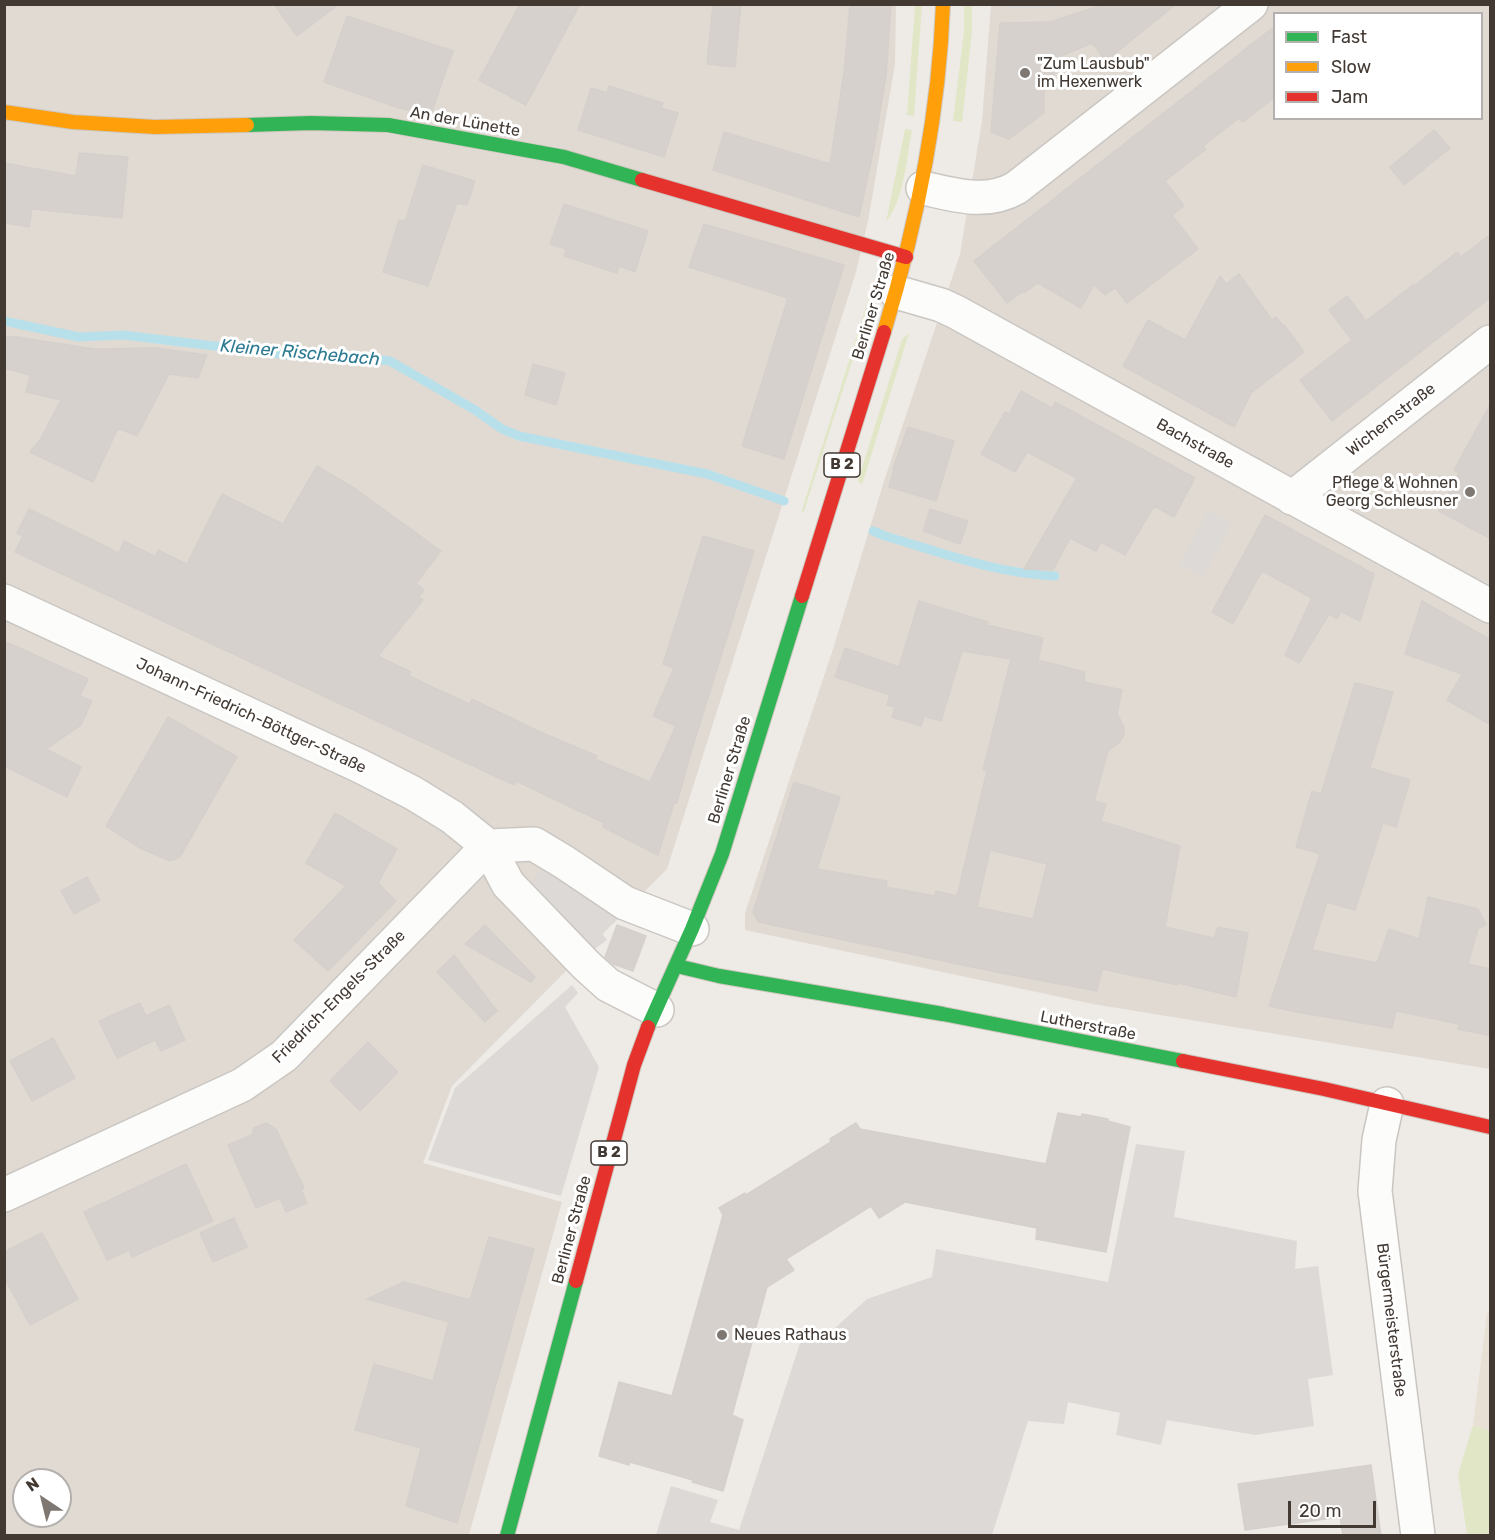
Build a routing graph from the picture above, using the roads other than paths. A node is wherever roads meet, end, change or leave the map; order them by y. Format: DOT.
graph roads {
  1 [pos="944,4"];
  2 [pos="1251,4"];
  3 [pos="4,111"];
  4 [pos="923,188"];
  5 [pos="906,257"];
  6 [pos="896,292"];
  7 [pos="1491,342"];
  8 [pos="1292,498"];
  9 [pos="4,601"];
  10 [pos="1491,606"];
  11 [pos="488,846"];
  12 [pos="692,929"];
  13 [pos="676,966"];
  14 [pos="657,1010"];
  15 [pos="1387,1104"];
  16 [pos="1491,1127"];
  17 [pos="4,1195"];
  18 [pos="507,1536"];
  19 [pos="1418,1536"];
  1 -- 4 [label="street, Berliner Straße / B 2"];
  2 -- 4 [label="street"];
  3 -- 5 [label="street, An der Lünette"];
  4 -- 5 [label="street, Berliner Straße / B 2"];
  5 -- 6 [label="street, Berliner Straße / B 2"];
  6 -- 8 [label="street, Bachstraße"];
  6 -- 12 [label="street, Berliner Straße / B 2"];
  7 -- 8 [label="street, Wichernstraße"];
  8 -- 10 [label="street, Bachstraße"];
  9 -- 11 [label="street, Johann-Friedrich-Böttger-Straße"];
  11 -- 12 [label="street"];
  11 -- 14 [label="street, Johann-Friedrich-Böttger-Straße"];
  11 -- 17 [label="street, Friedrich-Engels-Straße"];
  12 -- 13 [label="street, Berliner Straße / B 2"];
  13 -- 14 [label="street, Berliner Straße / B 2"];
  13 -- 15 [label="street, Lutherstraße"];
  14 -- 18 [label="street, Berliner Straße / B 2"];
  15 -- 16 [label="street, Lutherstraße"];
  15 -- 19 [label="street, Bürgermeisterstraße"];
}
